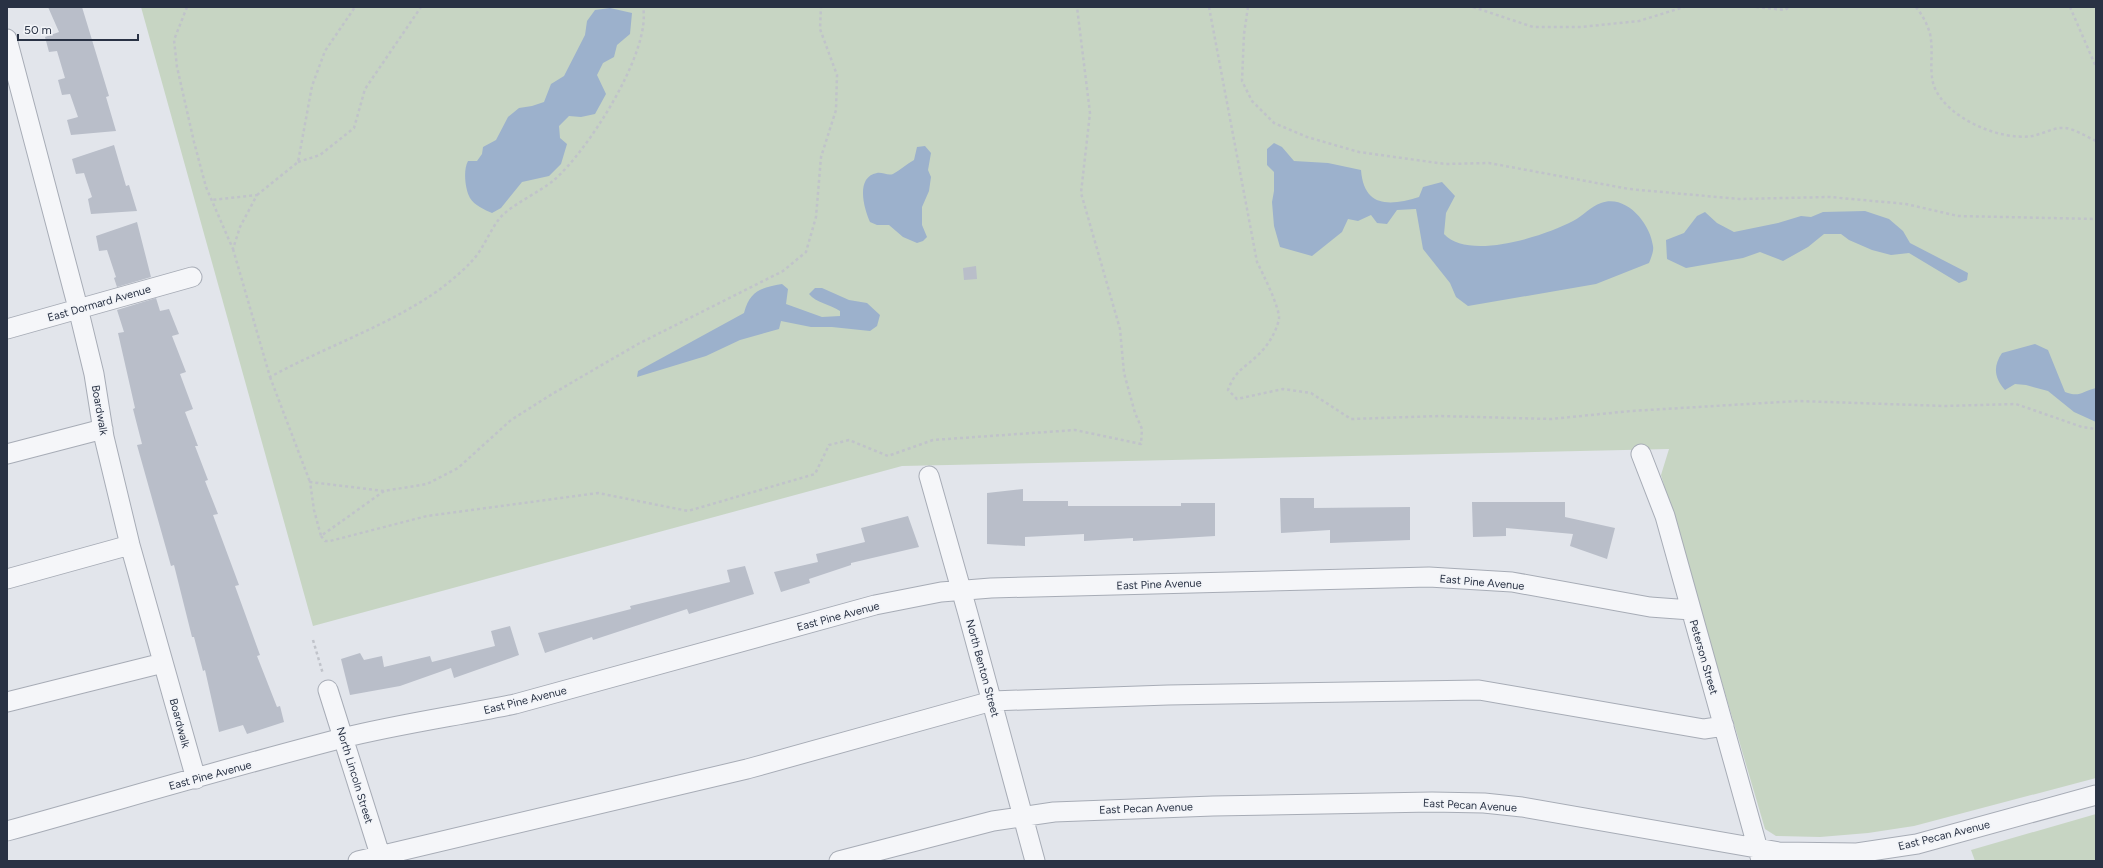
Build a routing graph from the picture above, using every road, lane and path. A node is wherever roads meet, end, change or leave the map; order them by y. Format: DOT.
graph roads {
  1 [pos="187,7"];
  2 [pos="355,7"];
  3 [pos="421,7"];
  4 [pos="643,7"];
  5 [pos="822,7"];
  6 [pos="1077,7"];
  7 [pos="1209,7"];
  8 [pos="1248,7"];
  9 [pos="1472,7"];
  10 [pos="1684,7"];
  11 [pos="1756,7"];
  12 [pos="1789,7"];
  13 [pos="1916,7"];
  14 [pos="2070,7"];
  15 [pos="7,39"];
  16 [pos="2096,67"];
  17 [pos="2096,141"];
  18 [pos="298,162"];
  19 [pos="257,194"];
  20 [pos="212,200"];
  21 [pos="2096,220"];
  22 [pos="233,250"];
  23 [pos="192,277"];
  24 [pos="78,308"];
  25 [pos="7,329"];
  26 [pos="270,377"];
  27 [pos="103,429"];
  28 [pos="2096,429"];
  29 [pos="7,454"];
  30 [pos="1641,454"];
  31 [pos="928,476"];
  32 [pos="310,482"];
  33 [pos="384,492"];
  34 [pos="321,536"];
  35 [pos="130,545"];
  36 [pos="7,579"];
  37 [pos="961,590"];
  38 [pos="1691,610"];
  39 [pos="313,640"];
  40 [pos="163,663"];
  41 [pos="328,690"];
  42 [pos="992,701"];
  43 [pos="7,702"];
  44 [pos="1724,726"];
  45 [pos="344,738"];
  46 [pos="196,779"];
  47 [pos="2096,795"];
  48 [pos="1023,816"];
  49 [pos="7,831"];
  50 [pos="1760,855"];
  51 [pos="381,858"];
  52 [pos="358,861"];
  53 [pos="839,861"];
  54 [pos="1034,861"];
  1 -- 20 [label="path"];
  2 -- 18 [label="path"];
  3 -- 18 [label="path"];
  4 -- 26 [label="path"];
  5 -- 33 [label="path"];
  6 -- 34 [label="path"];
  7 -- 28 [label="path"];
  8 -- 21 [label="path"];
  9 -- 10 [label="path"];
  11 -- 12 [label="path"];
  13 -- 17 [label="path"];
  14 -- 16 [label="path"];
  15 -- 24 [label="street, Boardwalk"];
  18 -- 19 [label="path"];
  19 -- 20 [label="path"];
  19 -- 22 [label="path"];
  20 -- 22 [label="path"];
  22 -- 26 [label="path"];
  23 -- 24 [label="street, East Dormard Avenue"];
  24 -- 25 [label="street, East Dormard Avenue"];
  24 -- 27 [label="street, Boardwalk"];
  26 -- 32 [label="path"];
  27 -- 29 [label="street"];
  27 -- 35 [label="street, Boardwalk"];
  30 -- 38 [label="street, Peterson Street"];
  31 -- 37 [label="street, North Benton Street"];
  32 -- 33 [label="path"];
  32 -- 34 [label="path"];
  33 -- 34 [label="path"];
  35 -- 36 [label="street"];
  35 -- 40 [label="street, Boardwalk"];
  37 -- 38 [label="street, East Pine Avenue"];
  37 -- 42 [label="street, North Benton Street"];
  37 -- 45 [label="street, East Pine Avenue"];
  38 -- 44 [label="street, Peterson Street"];
  39 -- 41 [label="path"];
  40 -- 43 [label="street"];
  40 -- 46 [label="street, Boardwalk"];
  41 -- 45 [label="street, North Lincoln Street"];
  42 -- 44 [label="street"];
  42 -- 48 [label="street, North Benton Street"];
  42 -- 51 [label="street"];
  44 -- 50 [label="street, Peterson Street"];
  45 -- 46 [label="street, East Pine Avenue"];
  45 -- 51 [label="street, North Lincoln Street"];
  46 -- 49 [label="street, East Pine Avenue"];
  47 -- 50 [label="street, East Pecan Avenue"];
  48 -- 50 [label="street, East Pecan Avenue"];
  48 -- 53 [label="street, East Pecan Avenue"];
  48 -- 54 [label="street, North Benton Street"];
  51 -- 52 [label="street"];
}
